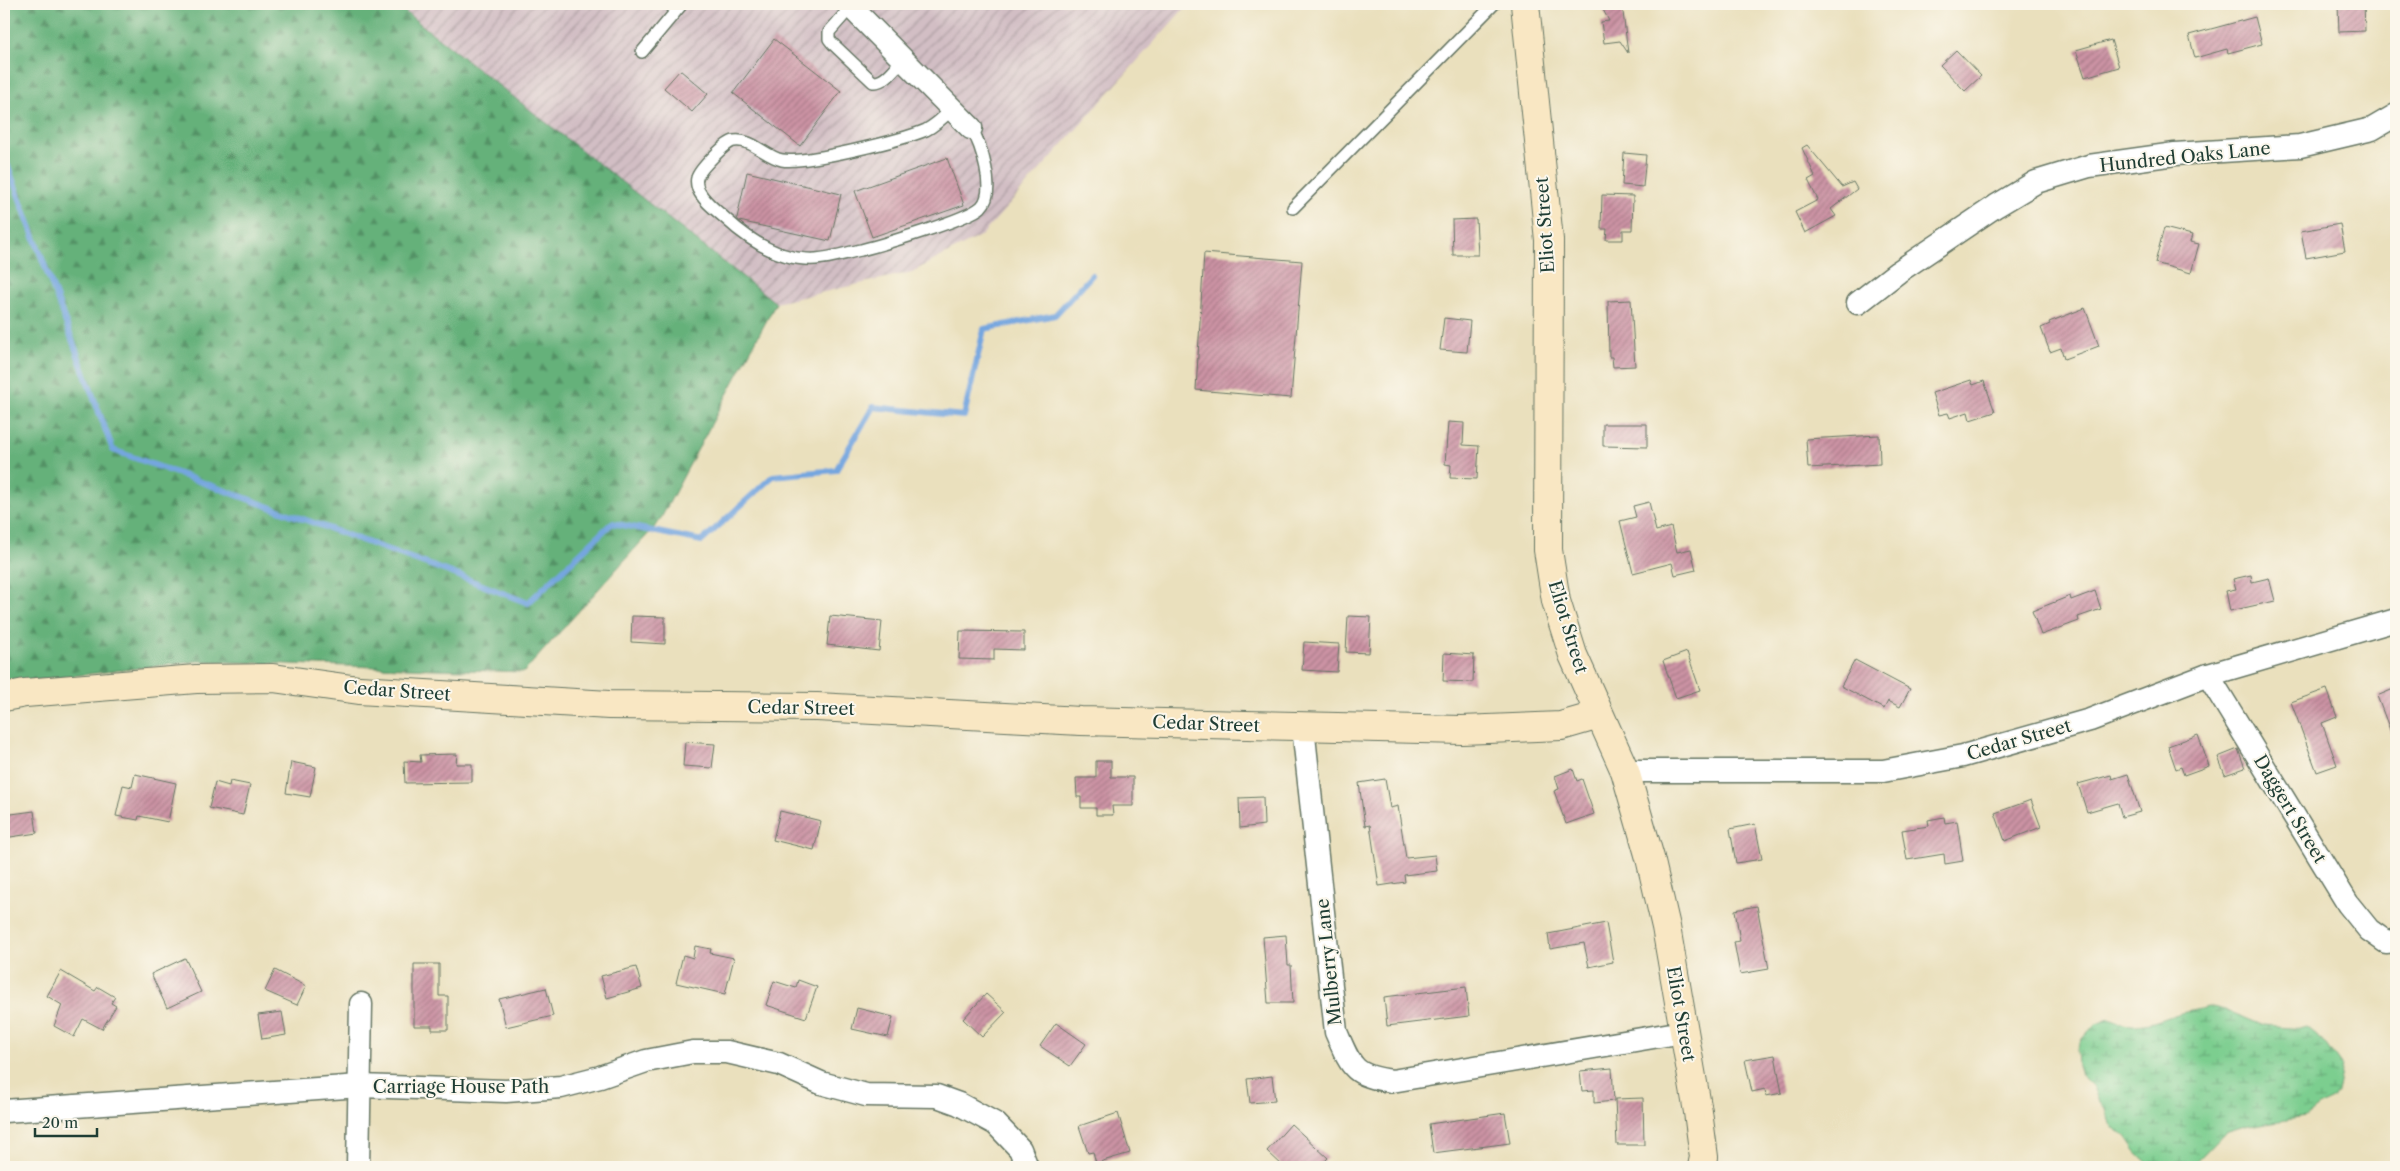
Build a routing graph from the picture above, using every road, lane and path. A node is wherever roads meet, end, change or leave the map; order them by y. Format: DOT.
graph roads {
  1 [pos="682,4"];
  2 [pos="1494,4"];
  3 [pos="1525,4"];
  4 [pos="849,5"];
  5 [pos="642,52"];
  6 [pos="903,59"];
  7 [pos="952,109"];
  8 [pos="2396,115"];
  9 [pos="972,128"];
  10 [pos="1293,208"];
  11 [pos="1858,303"];
  12 [pos="2396,620"];
  13 [pos="2208,675"];
  14 [pos="4,697"];
  15 [pos="1599,714"];
  16 [pos="1303,726"];
  17 [pos="1625,771"];
  18 [pos="2387,939"];
  19 [pos="361,1004"];
  20 [pos="1684,1032"];
  21 [pos="360,1086"];
  22 [pos="4,1111"];
  23 [pos="1708,1164"];
  24 [pos="358,1167"];
  25 [pos="1027,1167"];
  1 -- 5 [label="lane"];
  2 -- 10 [label="lane"];
  3 -- 15 [label="street, Eliot Street"];
  4 -- 6 [label="street"];
  4 -- 6 [label="lane"];
  6 -- 7 [label="street"];
  7 -- 9 [label="street"];
  7 -- 9 [label="lane"];
  8 -- 11 [label="street, Hundred Oaks Lane"];
  12 -- 13 [label="street, Cedar Street"];
  13 -- 17 [label="street, Cedar Street"];
  13 -- 18 [label="street, Daggert Street"];
  14 -- 16 [label="street, Cedar Street"];
  15 -- 16 [label="street, Cedar Street"];
  15 -- 17 [label="street, Eliot Street"];
  16 -- 20 [label="street, Mulberry Lane"];
  17 -- 20 [label="street, Eliot Street"];
  19 -- 21 [label="street"];
  20 -- 23 [label="street, Eliot Street"];
  21 -- 22 [label="street, Carriage House Path"];
  21 -- 24 [label="street"];
  21 -- 25 [label="street, Carriage House Path"];
}
